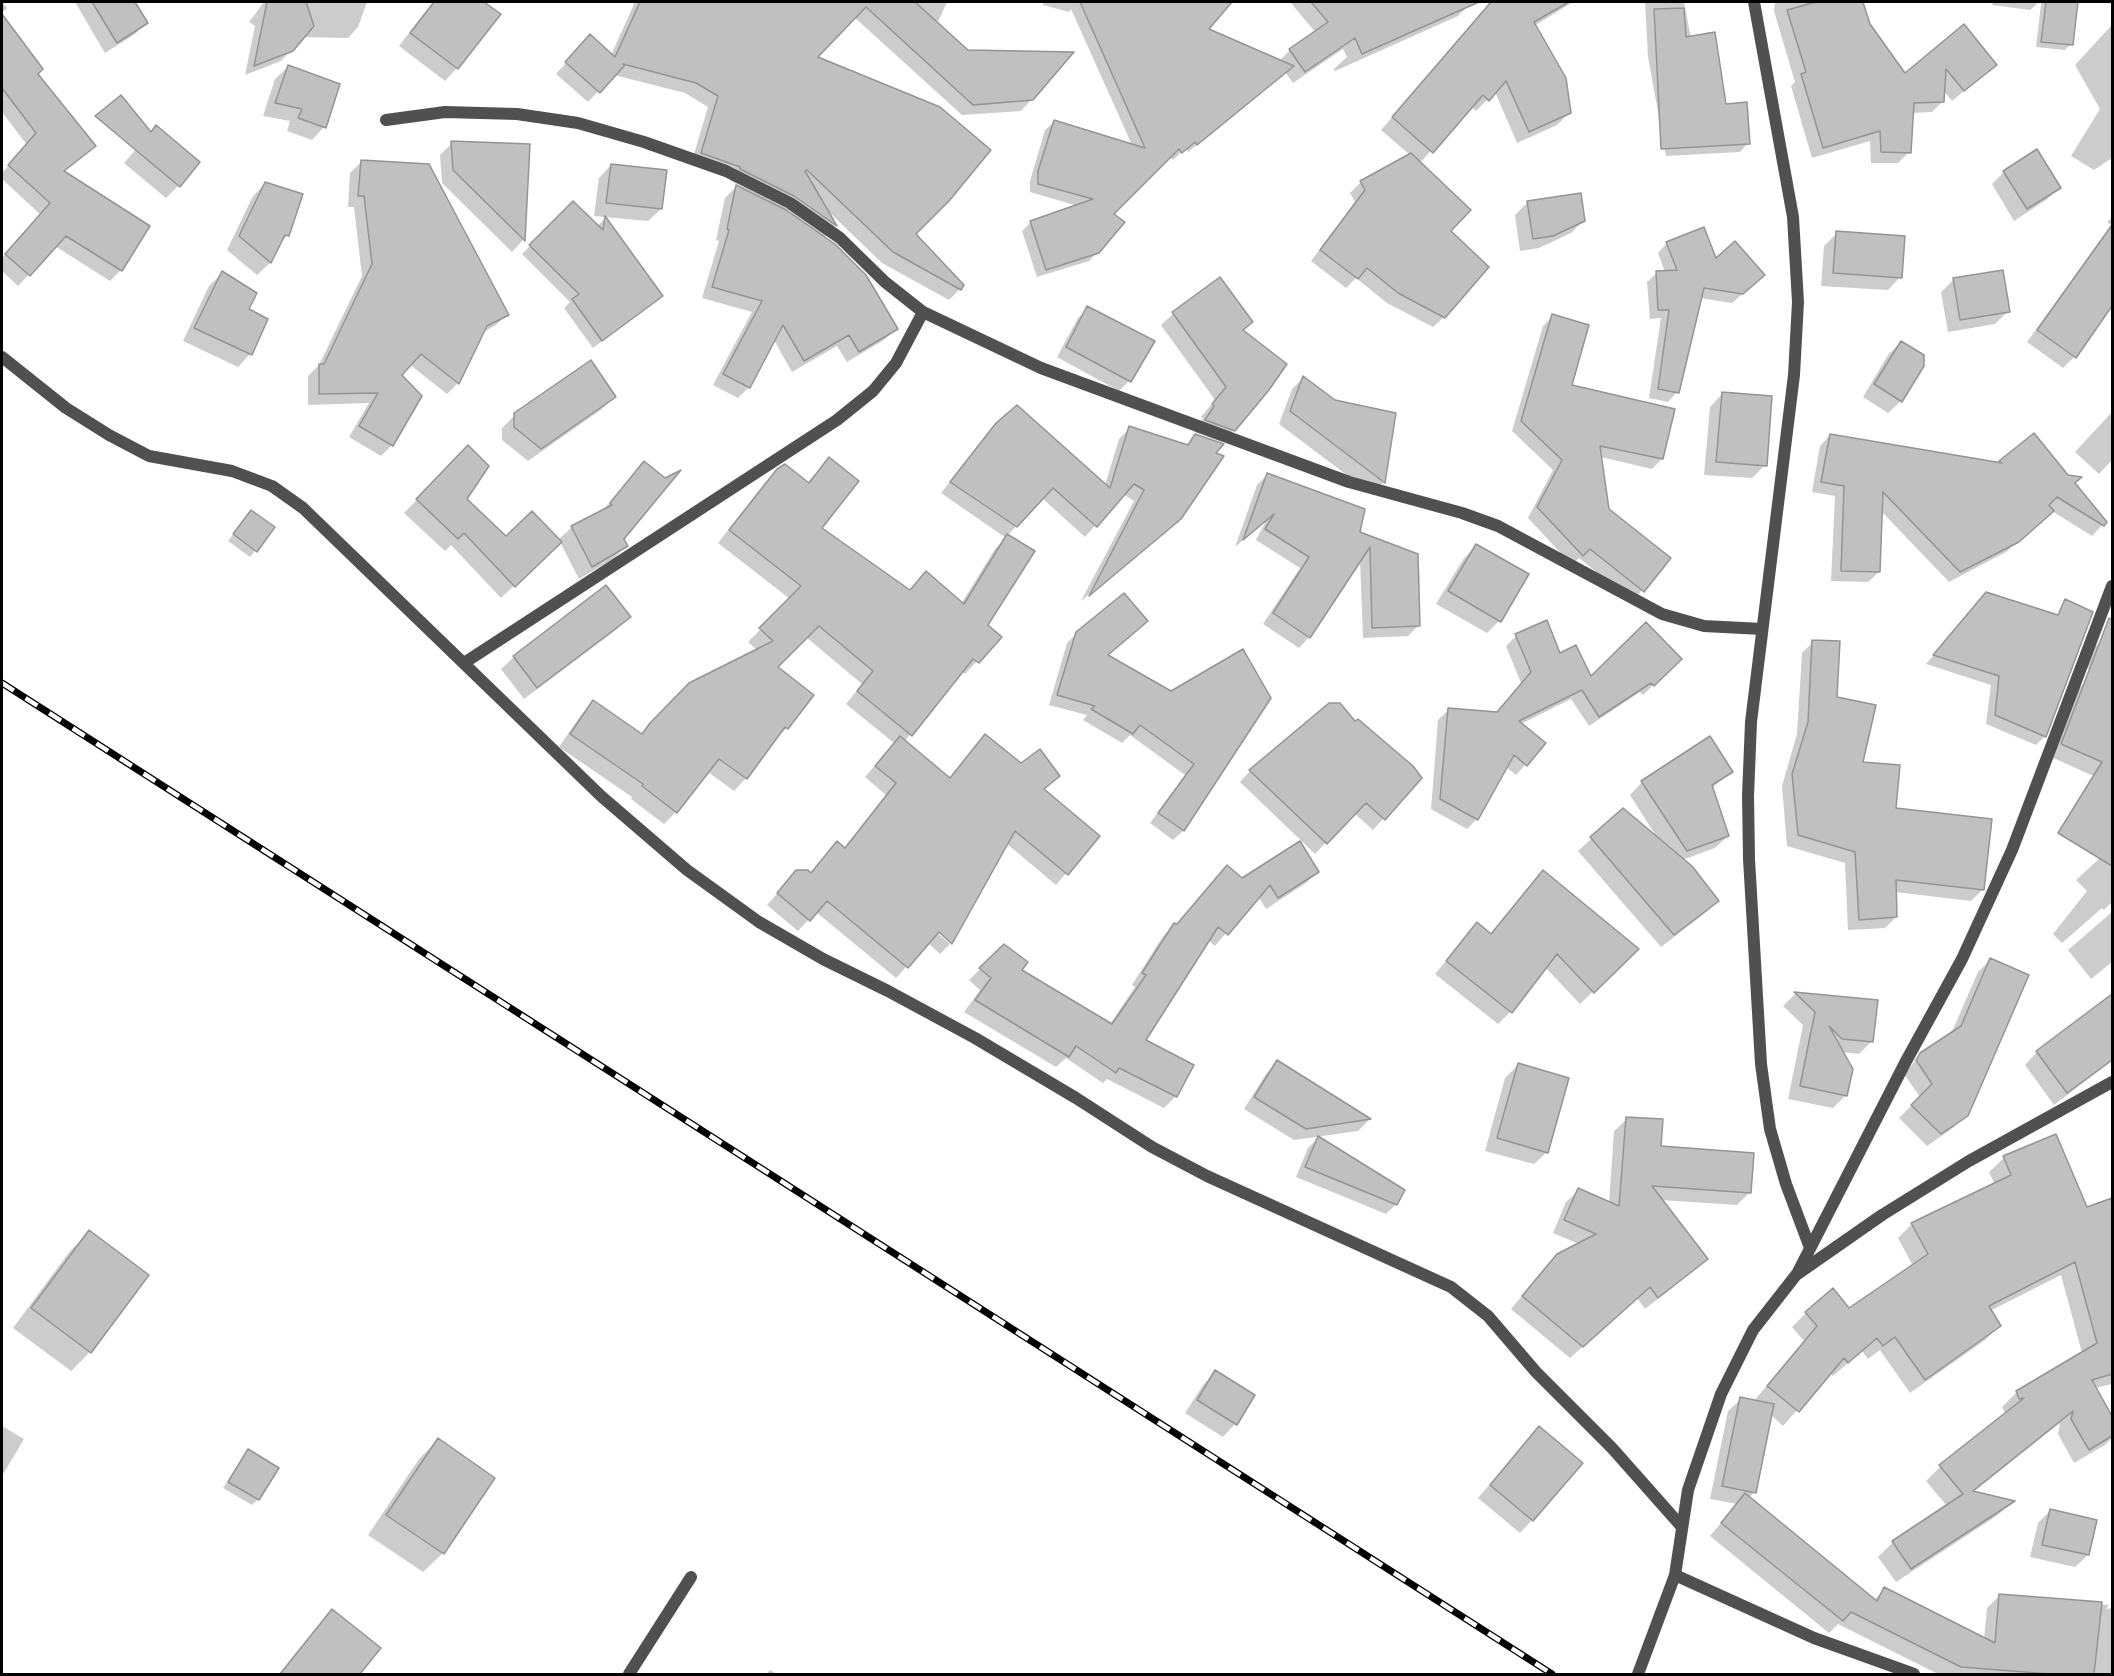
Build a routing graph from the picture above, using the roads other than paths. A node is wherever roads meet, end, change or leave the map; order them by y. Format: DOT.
graph roads {
  1 [pos="1754,2"];
  2 [pos="386,120"];
  3 [pos="923,312"];
  4 [pos="2,357"];
  5 [pos="2112,586"];
  6 [pos="1762,629"];
  7 [pos="464,663"];
  8 [pos="2112,1082"];
  9 [pos="1810,1248"];
  10 [pos="1796,1275"];
  11 [pos="1683,1527"];
  12 [pos="1675,1575"];
  13 [pos="691,1577"];
  14 [pos="628,1674"];
  15 [pos="1638,1674"];
  16 [pos="1914,1674"];
  1 -- 6 [label="street"];
  2 -- 3 [label="street"];
  3 -- 6 [label="street"];
  3 -- 7 [label="street"];
  4 -- 7 [label="street"];
  5 -- 9 [label="street"];
  6 -- 9 [label="street"];
  7 -- 11 [label="street"];
  8 -- 10 [label="street"];
  9 -- 10 [label="street"];
  10 -- 11 [label="street"];
  11 -- 12 [label="street"];
  12 -- 15 [label="street"];
  12 -- 16 [label="street"];
  13 -- 14 [label="street"];
}
